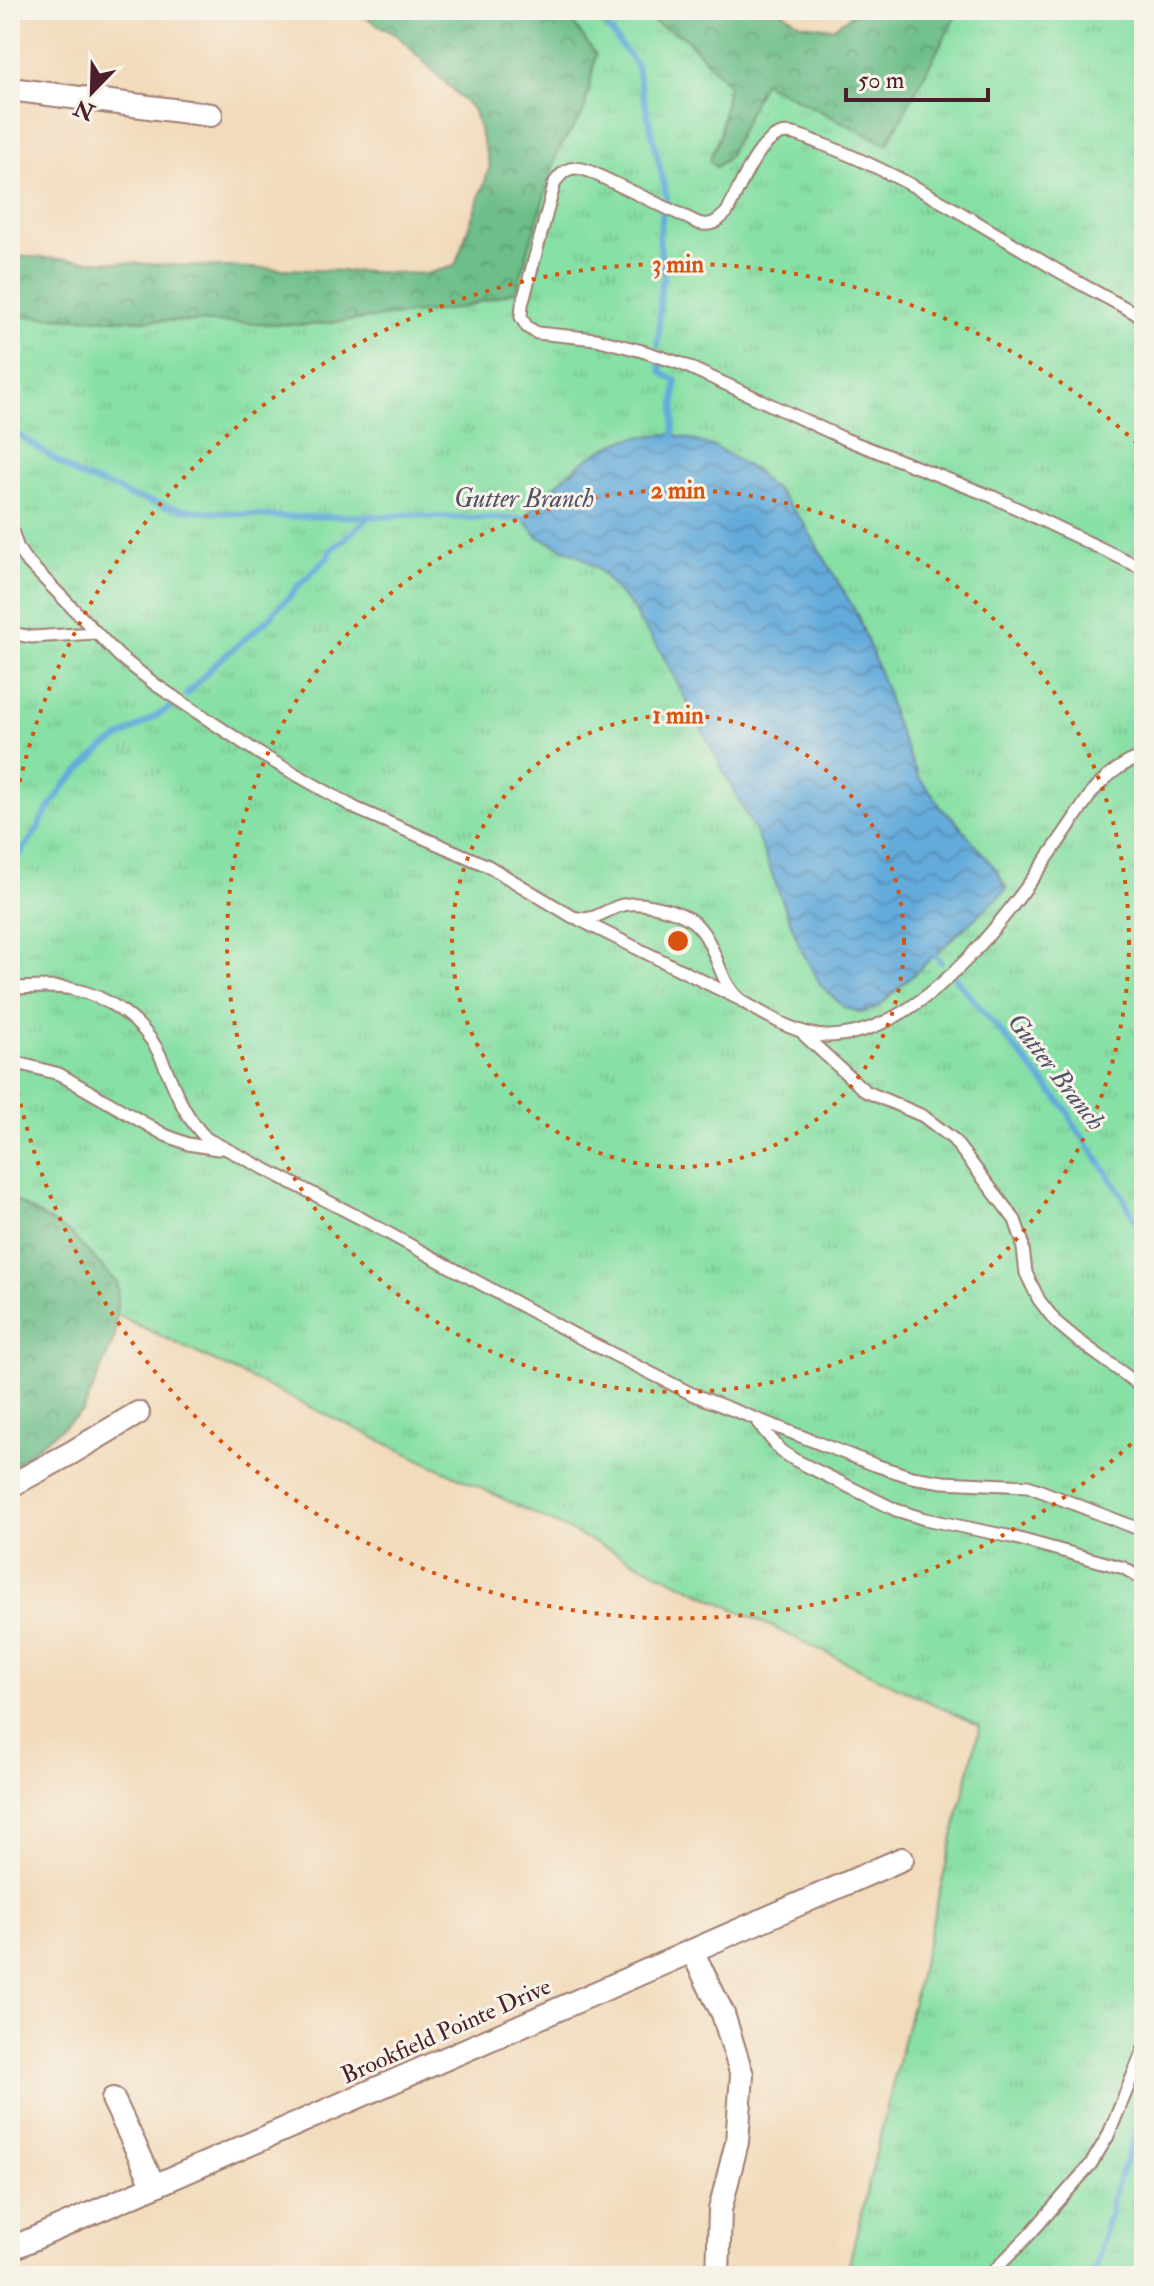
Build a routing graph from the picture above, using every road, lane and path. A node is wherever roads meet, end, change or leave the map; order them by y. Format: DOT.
graph roads {
  1 [pos="10,89"];
  2 [pos="211,115"];
  3 [pos="1144,318"];
  4 [pos="10,524"];
  5 [pos="1144,569"];
  6 [pos="10,633"];
  7 [pos="95,633"];
  8 [pos="1144,756"];
  9 [pos="580,919"];
  10 [pos="10,988"];
  11 [pos="742,1001"];
  12 [pos="798,1029"];
  13 [pos="10,1061"];
  14 [pos="226,1151"];
  15 [pos="1144,1392"];
  16 [pos="138,1413"];
  17 [pos="755,1419"];
  18 [pos="10,1486"];
  19 [pos="1144,1531"];
  20 [pos="1144,1581"];
  21 [pos="902,1859"];
  22 [pos="692,1951"];
  23 [pos="1144,2048"];
  24 [pos="113,2099"];
  25 [pos="154,2186"];
  26 [pos="10,2249"];
  27 [pos="718,2276"];
  28 [pos="989,2276"];
  1 -- 2 [label="street"];
  3 -- 5 [label="lane"];
  4 -- 7 [label="lane"];
  6 -- 7 [label="lane"];
  7 -- 9 [label="lane"];
  8 -- 12 [label="lane"];
  9 -- 11 [label="lane"];
  9 -- 11 [label="lane"];
  10 -- 14 [label="lane"];
  11 -- 12 [label="lane"];
  12 -- 15 [label="lane"];
  13 -- 14 [label="lane"];
  14 -- 17 [label="lane"];
  16 -- 18 [label="street"];
  17 -- 19 [label="lane"];
  17 -- 20 [label="lane"];
  21 -- 22 [label="street, Brookfield Pointe Drive"];
  22 -- 25 [label="street, Brookfield Pointe Drive"];
  22 -- 27 [label="street"];
  23 -- 28 [label="lane"];
  24 -- 25 [label="street"];
  25 -- 26 [label="street, Brookfield Pointe Drive"];
}
